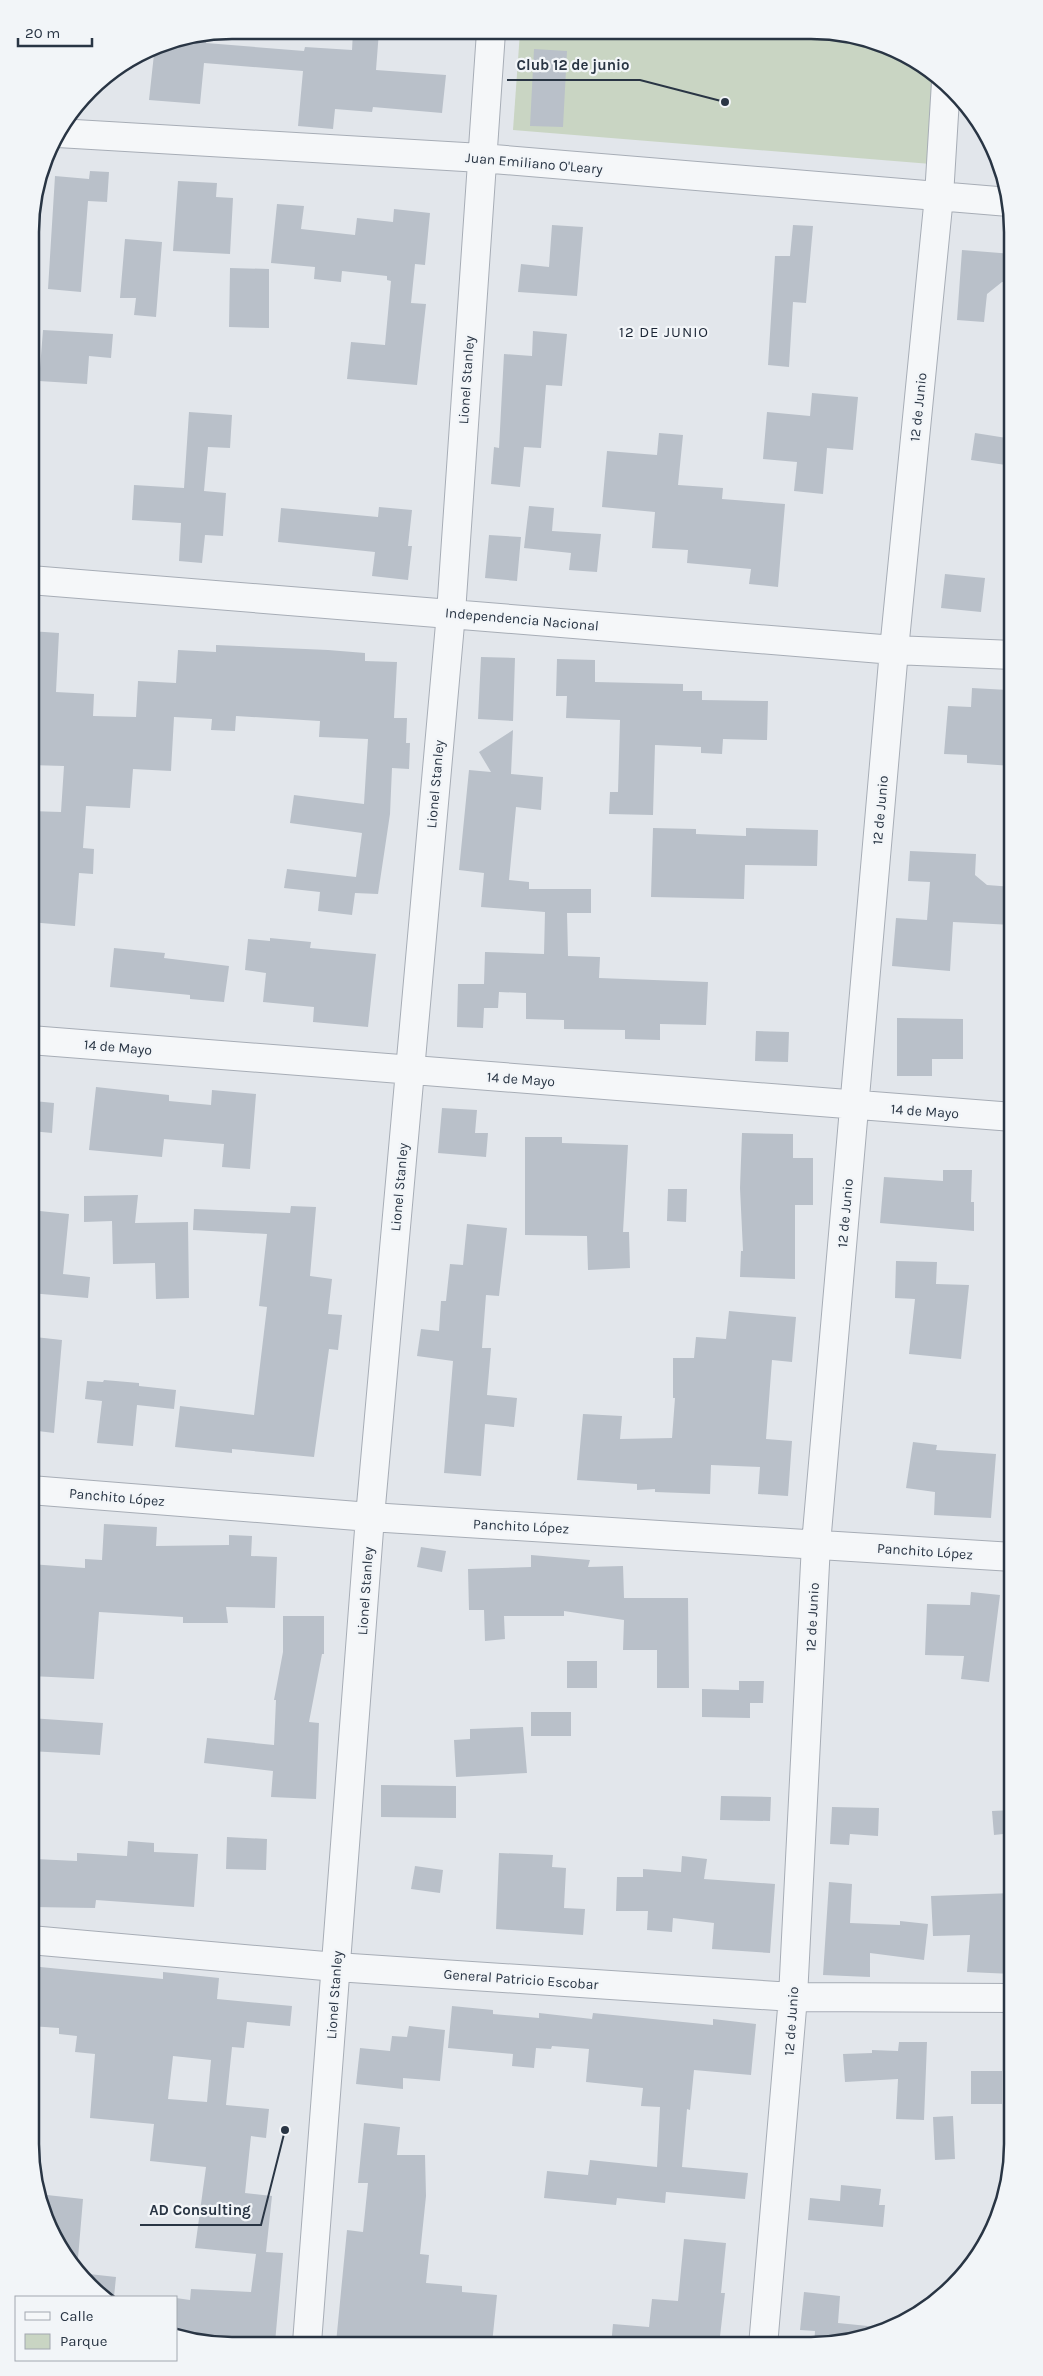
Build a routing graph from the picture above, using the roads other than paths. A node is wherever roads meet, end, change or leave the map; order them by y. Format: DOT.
graph roads {
  1 [pos="490,39"];
  2 [pos="945,93"];
  3 [pos="66,133"];
  4 [pos="481,158"];
  5 [pos="939,196"];
  6 [pos="1002,201"];
  7 [pos="39,581"];
  8 [pos="450,613"];
  9 [pos="894,650"];
  10 [pos="1004,655"];
  11 [pos="39,1041"];
  12 [pos="409,1070"];
  13 [pos="855,1105"];
  14 [pos="1004,1116"];
  15 [pos="39,1491"];
  16 [pos="370,1517"];
  17 [pos="816,1544"];
  18 [pos="1004,1556"];
  19 [pos="39,1941"];
  20 [pos="336,1967"];
  21 [pos="793,1997"];
  22 [pos="1004,1998"];
  23 [pos="307,2337"];
  24 [pos="764,2337"];
  1 -- 4 [label="street, Lionel Stanley"];
  2 -- 5 [label="street, 12 de Junio"];
  3 -- 4 [label="street, Juan Emiliano O'Leary"];
  4 -- 5 [label="street, Juan Emiliano O'Leary"];
  4 -- 8 [label="street, Lionel Stanley"];
  5 -- 6 [label="street, Juan Emiliano O'Leary"];
  5 -- 9 [label="street, 12 de Junio"];
  7 -- 8 [label="street, Independencia Nacional"];
  8 -- 9 [label="street, Independencia Nacional"];
  8 -- 12 [label="street, Lionel Stanley"];
  9 -- 10 [label="street, Independencia Nacional"];
  9 -- 13 [label="street, 12 de Junio"];
  11 -- 12 [label="street, 14 de Mayo"];
  12 -- 13 [label="street, 14 de Mayo"];
  12 -- 16 [label="street, Lionel Stanley"];
  13 -- 14 [label="street, 14 de Mayo"];
  13 -- 17 [label="street, 12 de Junio"];
  15 -- 16 [label="street, Panchito López"];
  16 -- 17 [label="street, Panchito López"];
  16 -- 20 [label="street, Lionel Stanley"];
  17 -- 18 [label="street, Panchito López"];
  17 -- 21 [label="street, 12 de Junio"];
  19 -- 20 [label="street, General Patricio Escobar"];
  20 -- 21 [label="street, General Patricio Escobar"];
  20 -- 23 [label="street, Lionel Stanley"];
  21 -- 22 [label="street, General Patricio Escobar"];
  21 -- 24 [label="street, 12 de Junio"];
}
